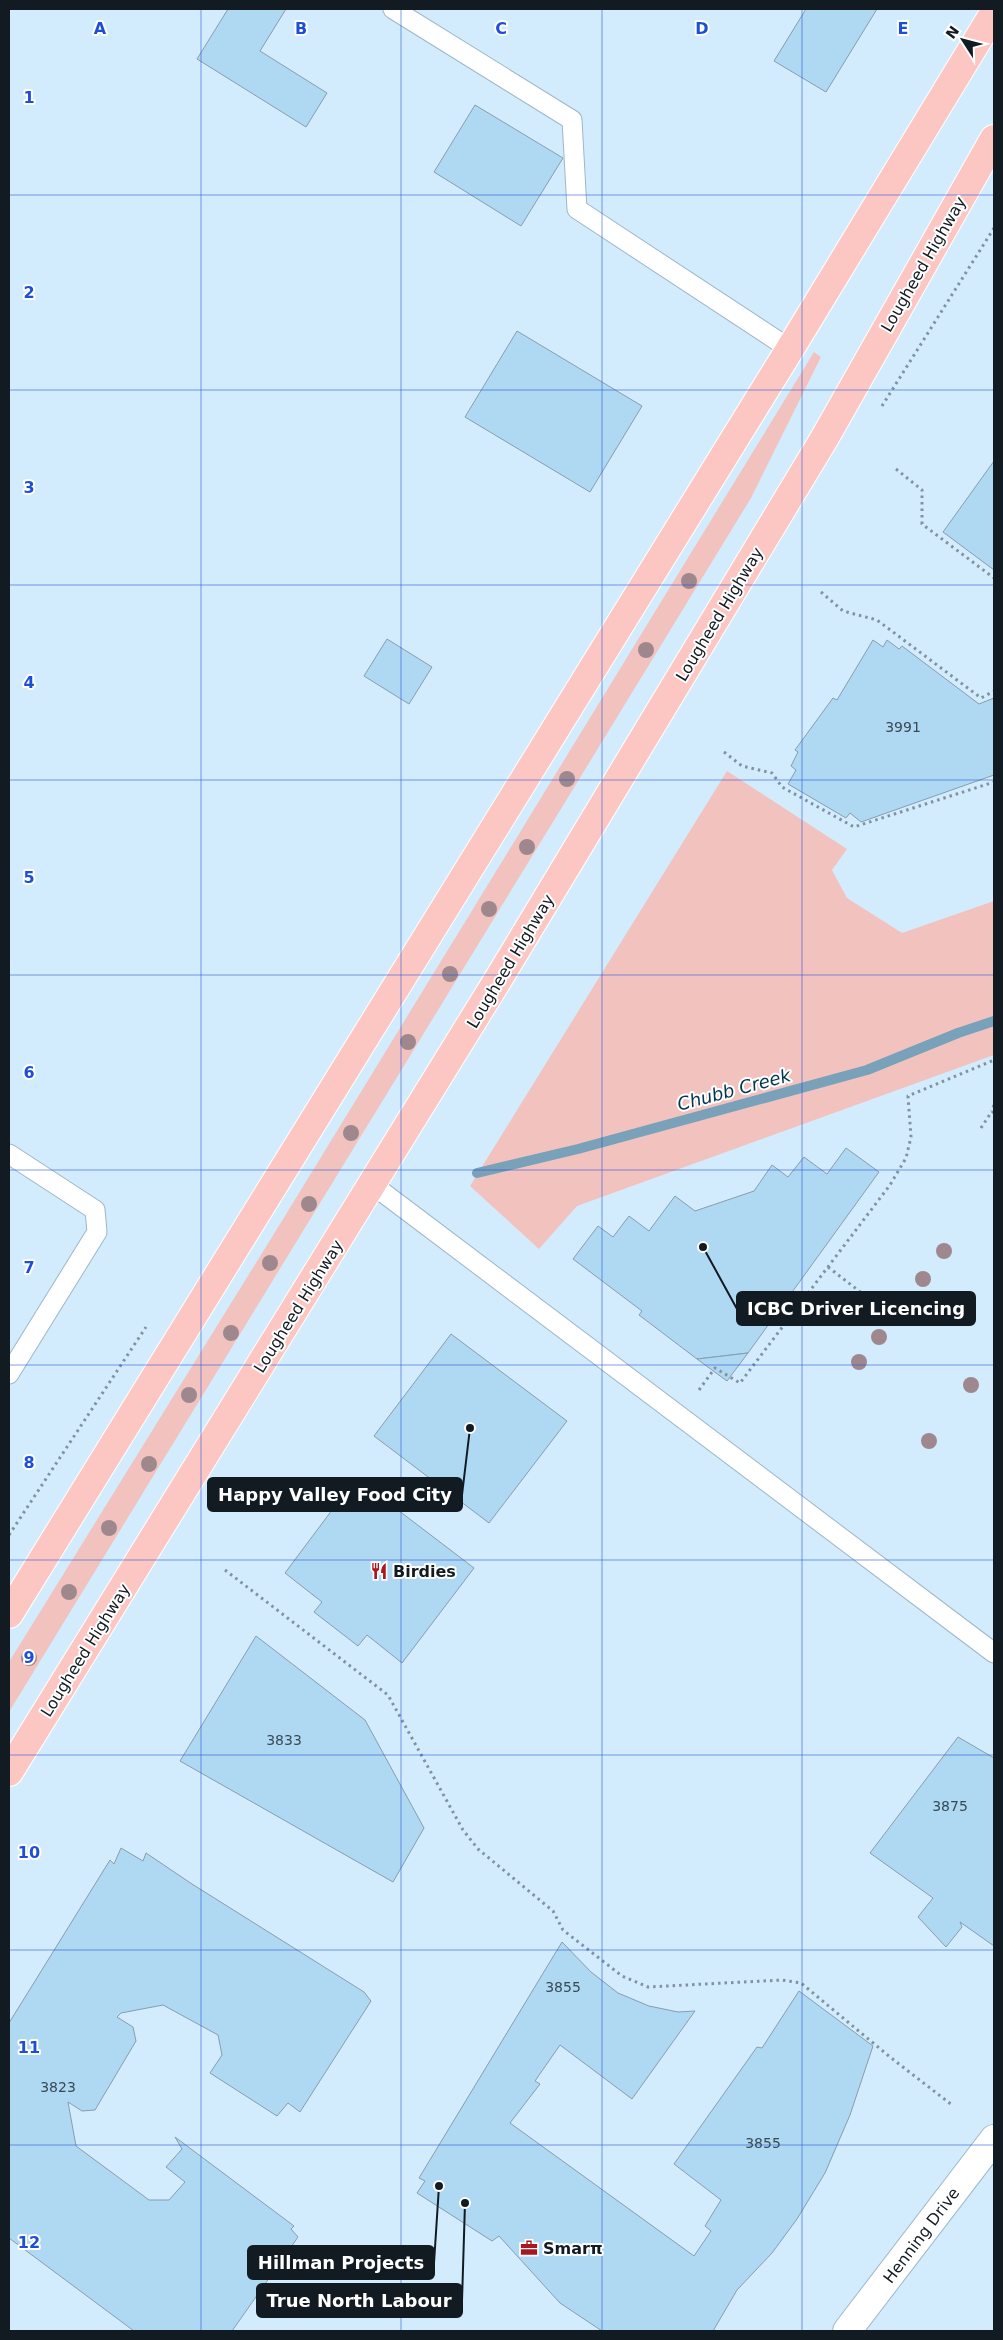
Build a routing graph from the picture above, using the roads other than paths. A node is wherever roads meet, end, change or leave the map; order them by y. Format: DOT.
graph roads {
  1 [pos="393,9"];
  2 [pos="994,13"];
  3 [pos="994,139"];
  4 [pos="790,349"];
  5 [pos="9,1154"];
  6 [pos="373,1185"];
  7 [pos="9,1374"];
  8 [pos="9,1614"];
  9 [pos="994,1653"];
  10 [pos="9,1772"];
  11 [pos="994,2139"];
  12 [pos="847,2331"];
  1 -- 4 [label="lane"];
  2 -- 4 [label="main road"];
  3 -- 6 [label="main road, Lougheed Highway"];
  4 -- 8 [label="main road"];
  5 -- 7 [label="lane"];
  6 -- 9 [label="lane"];
  6 -- 10 [label="main road, Lougheed Highway"];
  11 -- 12 [label="street, Henning Drive"];
}
